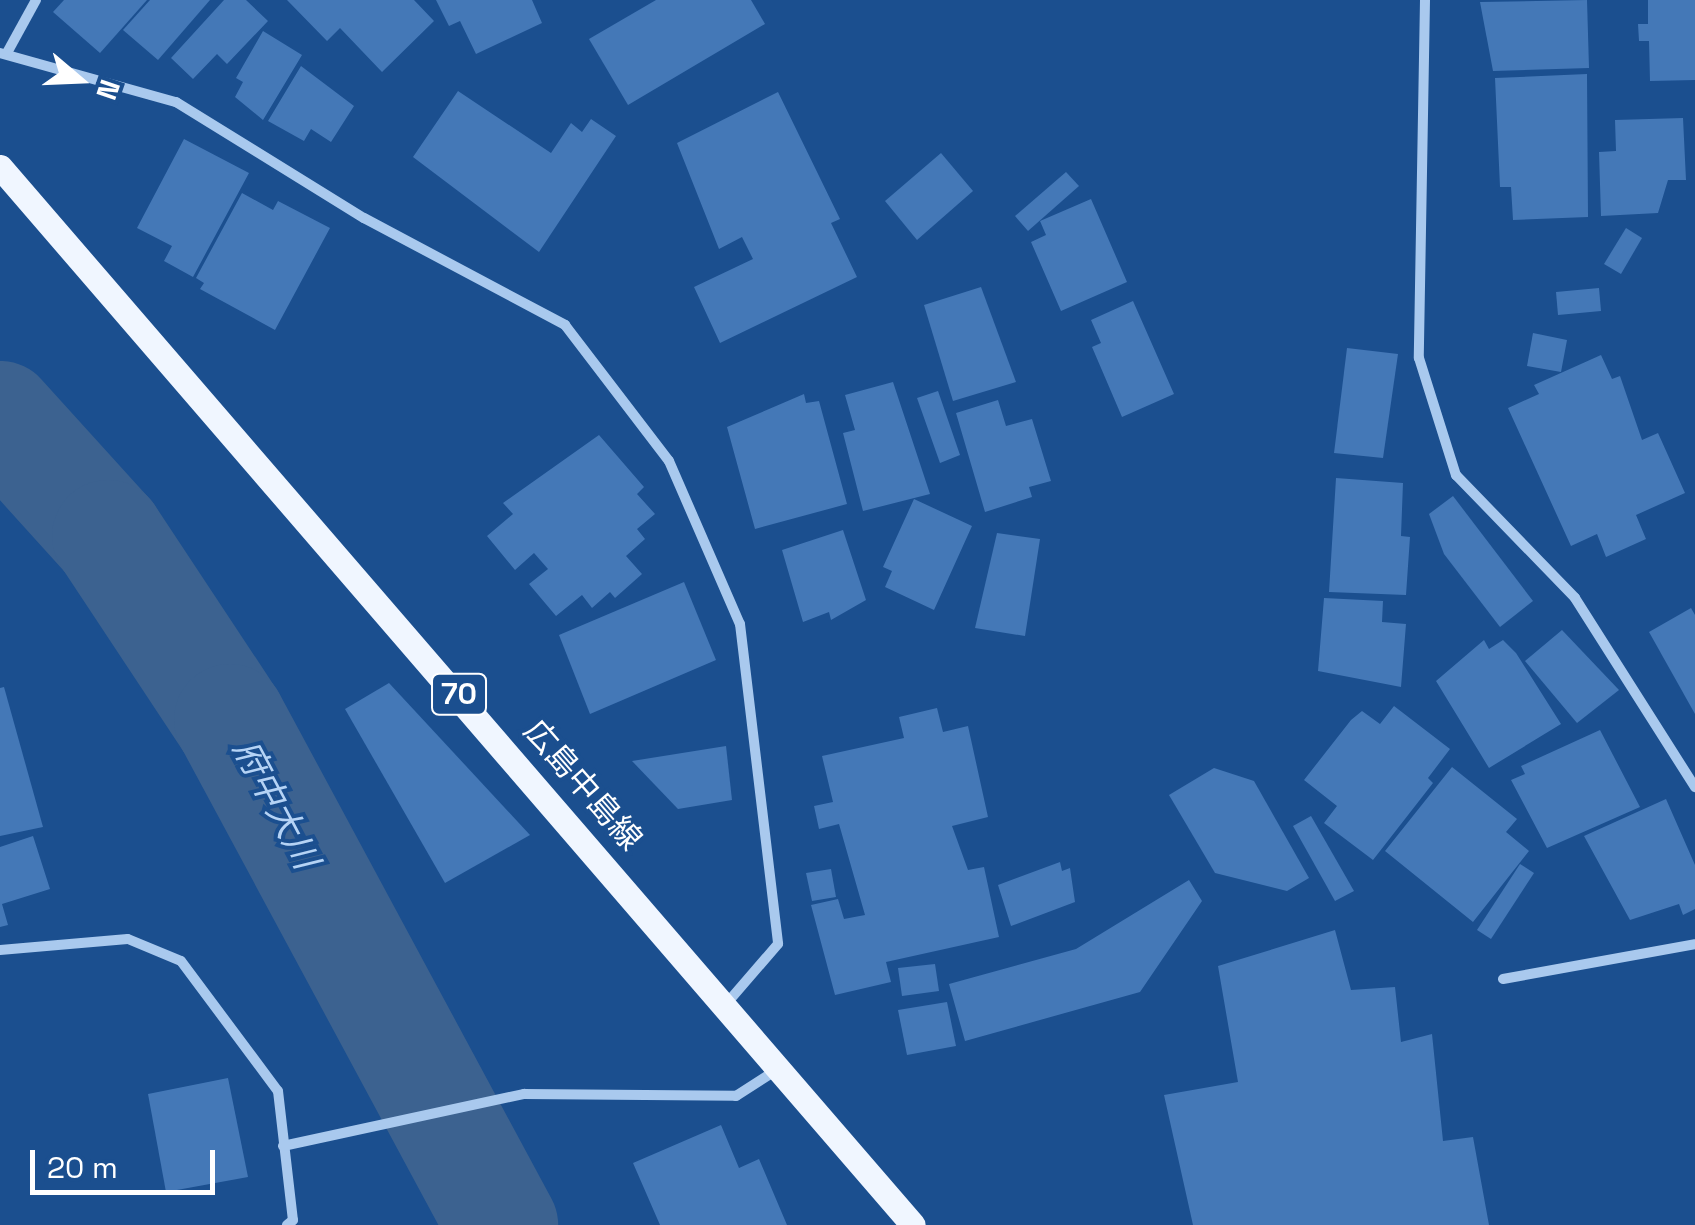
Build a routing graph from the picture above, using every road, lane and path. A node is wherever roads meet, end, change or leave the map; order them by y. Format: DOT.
graph roads {
  1 [pos="36,0"];
  2 [pos="1426,0"];
  3 [pos="4,52"];
  4 [pos="0,168"];
  5 [pos="1695,788"];
  6 [pos="1695,944"];
  7 [pos="0,950"];
  8 [pos="1504,979"];
  9 [pos="728,1002"];
  10 [pos="783,1066"];
  11 [pos="284,1146"];
  12 [pos="287,1225"];
  13 [pos="913,1225"];
  1 -- 3 [label="street"];
  2 -- 5 [label="street"];
  3 -- 9 [label="street"];
  4 -- 9 [label="main road, 広島中島線 / 70"];
  6 -- 8 [label="street"];
  7 -- 11 [label="street"];
  9 -- 10 [label="main road, 広島中島線 / 70"];
  10 -- 11 [label="street"];
  10 -- 13 [label="main road, 広島中島線 / 70"];
  11 -- 12 [label="street"];
}
